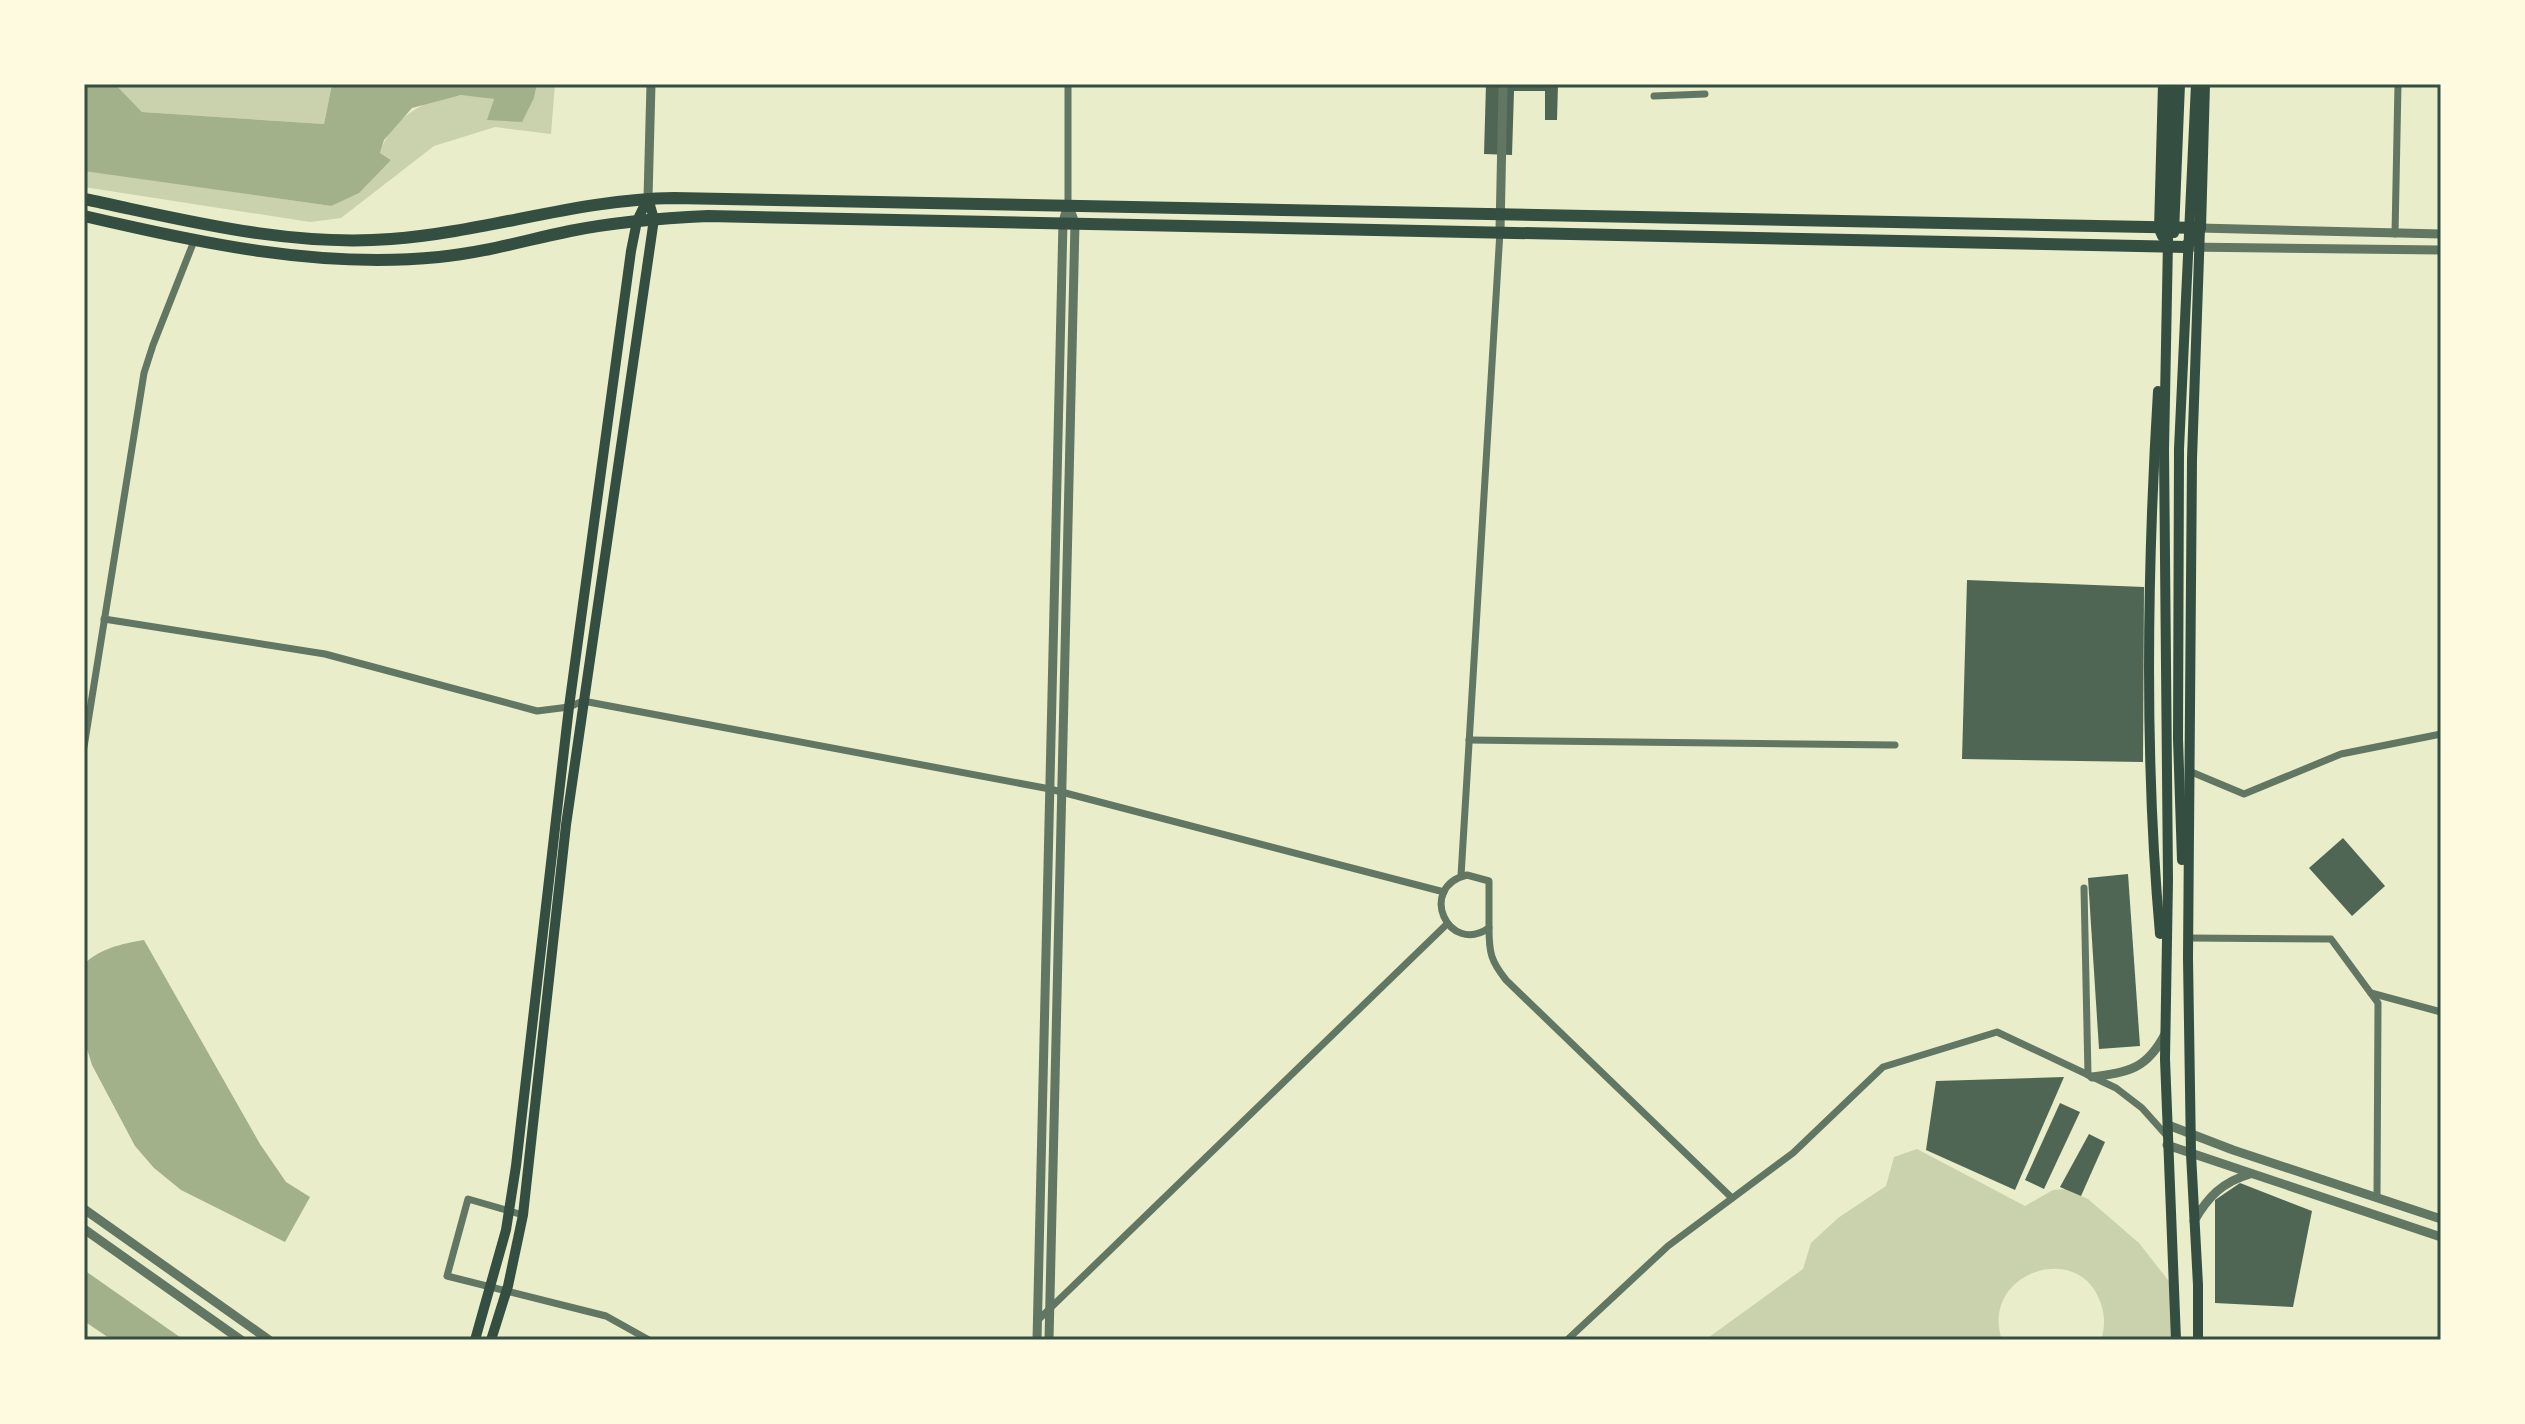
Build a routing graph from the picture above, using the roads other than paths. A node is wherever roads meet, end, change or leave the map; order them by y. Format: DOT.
graph roads {
  1 [pos="651,84"];
  2 [pos="1068,84"];
  3 [pos="1503,84"];
  4 [pos="2164,84"];
  5 [pos="2171,84"];
  6 [pos="2180,84"];
  7 [pos="2189,84"];
  8 [pos="2196,84"];
  9 [pos="2204,84"];
  10 [pos="2398,84"];
  11 [pos="1705,94"];
  12 [pos="1654,96"];
  13 [pos="2203,138"];
  14 [pos="648,198"];
  15 [pos="84,199"];
  16 [pos="1068,204"];
  17 [pos="1501,215"];
  18 [pos="84,216"];
  19 [pos="654,219"];
  20 [pos="637,221"];
  21 [pos="1069,222"];
  22 [pos="2200,228"];
  23 [pos="2160,229"];
  24 [pos="2176,229"];
  25 [pos="1500,231"];
  26 [pos="2395,234"];
  27 [pos="2441,234"];
  28 [pos="194,241"];
  29 [pos="2167,246"];
  30 [pos="2192,247"];
  31 [pos="2441,250"];
  32 [pos="104,619"];
  33 [pos="583,701"];
  34 [pos="569,707"];
  35 [pos="2441,734"];
  36 [pos="1469,740"];
  37 [pos="1895,745"];
  38 [pos="84,747"];
  39 [pos="2189,771"];
  40 [pos="1050,789"];
  41 [pos="1062,793"];
  42 [pos="1461,876"];
  43 [pos="2084,888"];
  44 [pos="1444,892"];
  45 [pos="1447,924"];
  46 [pos="1489,928"];
  47 [pos="2188,938"];
  48 [pos="2188,958"];
  49 [pos="2165,984"];
  50 [pos="2371,993"];
  51 [pos="2441,1012"];
  52 [pos="2165,1034"];
  53 [pos="2090,1076"];
  54 [pos="2192,1134"];
  55 [pos="2167,1135"];
  56 [pos="2191,1154"];
  57 [pos="2250,1174"];
  58 [pos="2377,1197"];
  59 [pos="1732,1198"];
  60 [pos="84,1209"];
  61 [pos="509,1212"];
  62 [pos="523,1215"];
  63 [pos="2441,1219"];
  64 [pos="2194,1221"];
  65 [pos="84,1229"];
  66 [pos="2441,1237"];
  67 [pos="492,1287"];
  68 [pos="507,1290"];
  69 [pos="1049,1309"];
  70 [pos="1037,1321"];
  71 [pos="241,1340"];
  72 [pos="269,1340"];
  73 [pos="475,1340"];
  74 [pos="491,1340"];
  75 [pos="649,1340"];
  76 [pos="1037,1340"];
  77 [pos="1049,1340"];
  78 [pos="1567,1340"];
  79 [pos="2176,1340"];
  80 [pos="2198,1340"];
  1 -- 14 [label="street"];
  2 -- 16 [label="street"];
  3 -- 17 [label="street"];
  4 -- 23 [label="highway"];
  5 -- 49 [label="main road"];
  6 -- 24 [label="main road"];
  7 -- 13 [label="main road"];
  8 -- 48 [label="main road"];
  9 -- 13 [label="highway"];
  10 -- 26 [label="street"];
  11 -- 12 [label="street"];
  13 -- 22 [label="highway"];
  14 -- 15 [label="highway"];
  14 -- 16 [label="highway"];
  14 -- 19 [label="main road"];
  14 -- 20 [label="main road"];
  16 -- 17 [label="highway"];
  16 -- 21 [label="street"];
  17 -- 23 [label="highway"];
  17 -- 25 [label="street"];
  18 -- 28 [label="highway"];
  19 -- 20 [label="highway"];
  19 -- 21 [label="highway"];
  19 -- 33 [label="main road"];
  20 -- 28 [label="highway"];
  20 -- 34 [label="main road"];
  21 -- 25 [label="highway"];
  21 -- 40 [label="street"];
  21 -- 41 [label="street"];
  22 -- 24 [label="highway"];
  22 -- 26 [label="street"];
  22 -- 30 [label="highway"];
  23 -- 24 [label="highway"];
  23 -- 29 [label="highway"];
  24 -- 29 [label="main road"];
  24 -- 30 [label="main road"];
  25 -- 29 [label="highway"];
  25 -- 36 [label="street"];
  26 -- 27 [label="street"];
  28 -- 32 [label="street"];
  29 -- 30 [label="highway"];
  29 -- 49 [label="main road"];
  30 -- 31 [label="street"];
  30 -- 39 [label="main road"];
  32 -- 34 [label="street"];
  32 -- 38 [label="street"];
  33 -- 34 [label="street"];
  33 -- 40 [label="street"];
  33 -- 62 [label="main road"];
  34 -- 61 [label="main road"];
  35 -- 39 [label="street"];
  36 -- 37 [label="street"];
  36 -- 42 [label="street"];
  39 -- 47 [label="main road"];
  40 -- 41 [label="street"];
  40 -- 70 [label="street"];
  41 -- 44 [label="street"];
  41 -- 69 [label="street"];
  42 -- 44 [label="street"];
  42 -- 46 [label="street"];
  43 -- 53 [label="street"];
  44 -- 45 [label="street"];
  45 -- 46 [label="street"];
  45 -- 69 [label="street"];
  46 -- 59 [label="street"];
  47 -- 48 [label="main road"];
  47 -- 50 [label="street"];
  48 -- 54 [label="main road"];
  49 -- 52 [label="main road"];
  50 -- 51 [label="street"];
  50 -- 58 [label="street"];
  52 -- 53 [label="street"];
  52 -- 55 [label="main road"];
  53 -- 55 [label="street"];
  53 -- 59 [label="street"];
  54 -- 55 [label="street"];
  54 -- 56 [label="main road"];
  54 -- 58 [label="street"];
  55 -- 56 [label="street"];
  55 -- 79 [label="main road"];
  56 -- 57 [label="street"];
  56 -- 64 [label="main road"];
  57 -- 64 [label="street"];
  57 -- 66 [label="street"];
  58 -- 63 [label="street"];
  59 -- 78 [label="street"];
  60 -- 72 [label="street"];
  61 -- 62 [label="street"];
  61 -- 67 [label="main road"];
  61 -- 67 [label="street"];
  62 -- 68 [label="main road"];
  64 -- 80 [label="main road"];
  65 -- 71 [label="street"];
  67 -- 68 [label="street"];
  67 -- 73 [label="main road"];
  68 -- 74 [label="main road"];
  68 -- 75 [label="street"];
  69 -- 70 [label="street"];
  69 -- 77 [label="street"];
  70 -- 76 [label="street"];
}
